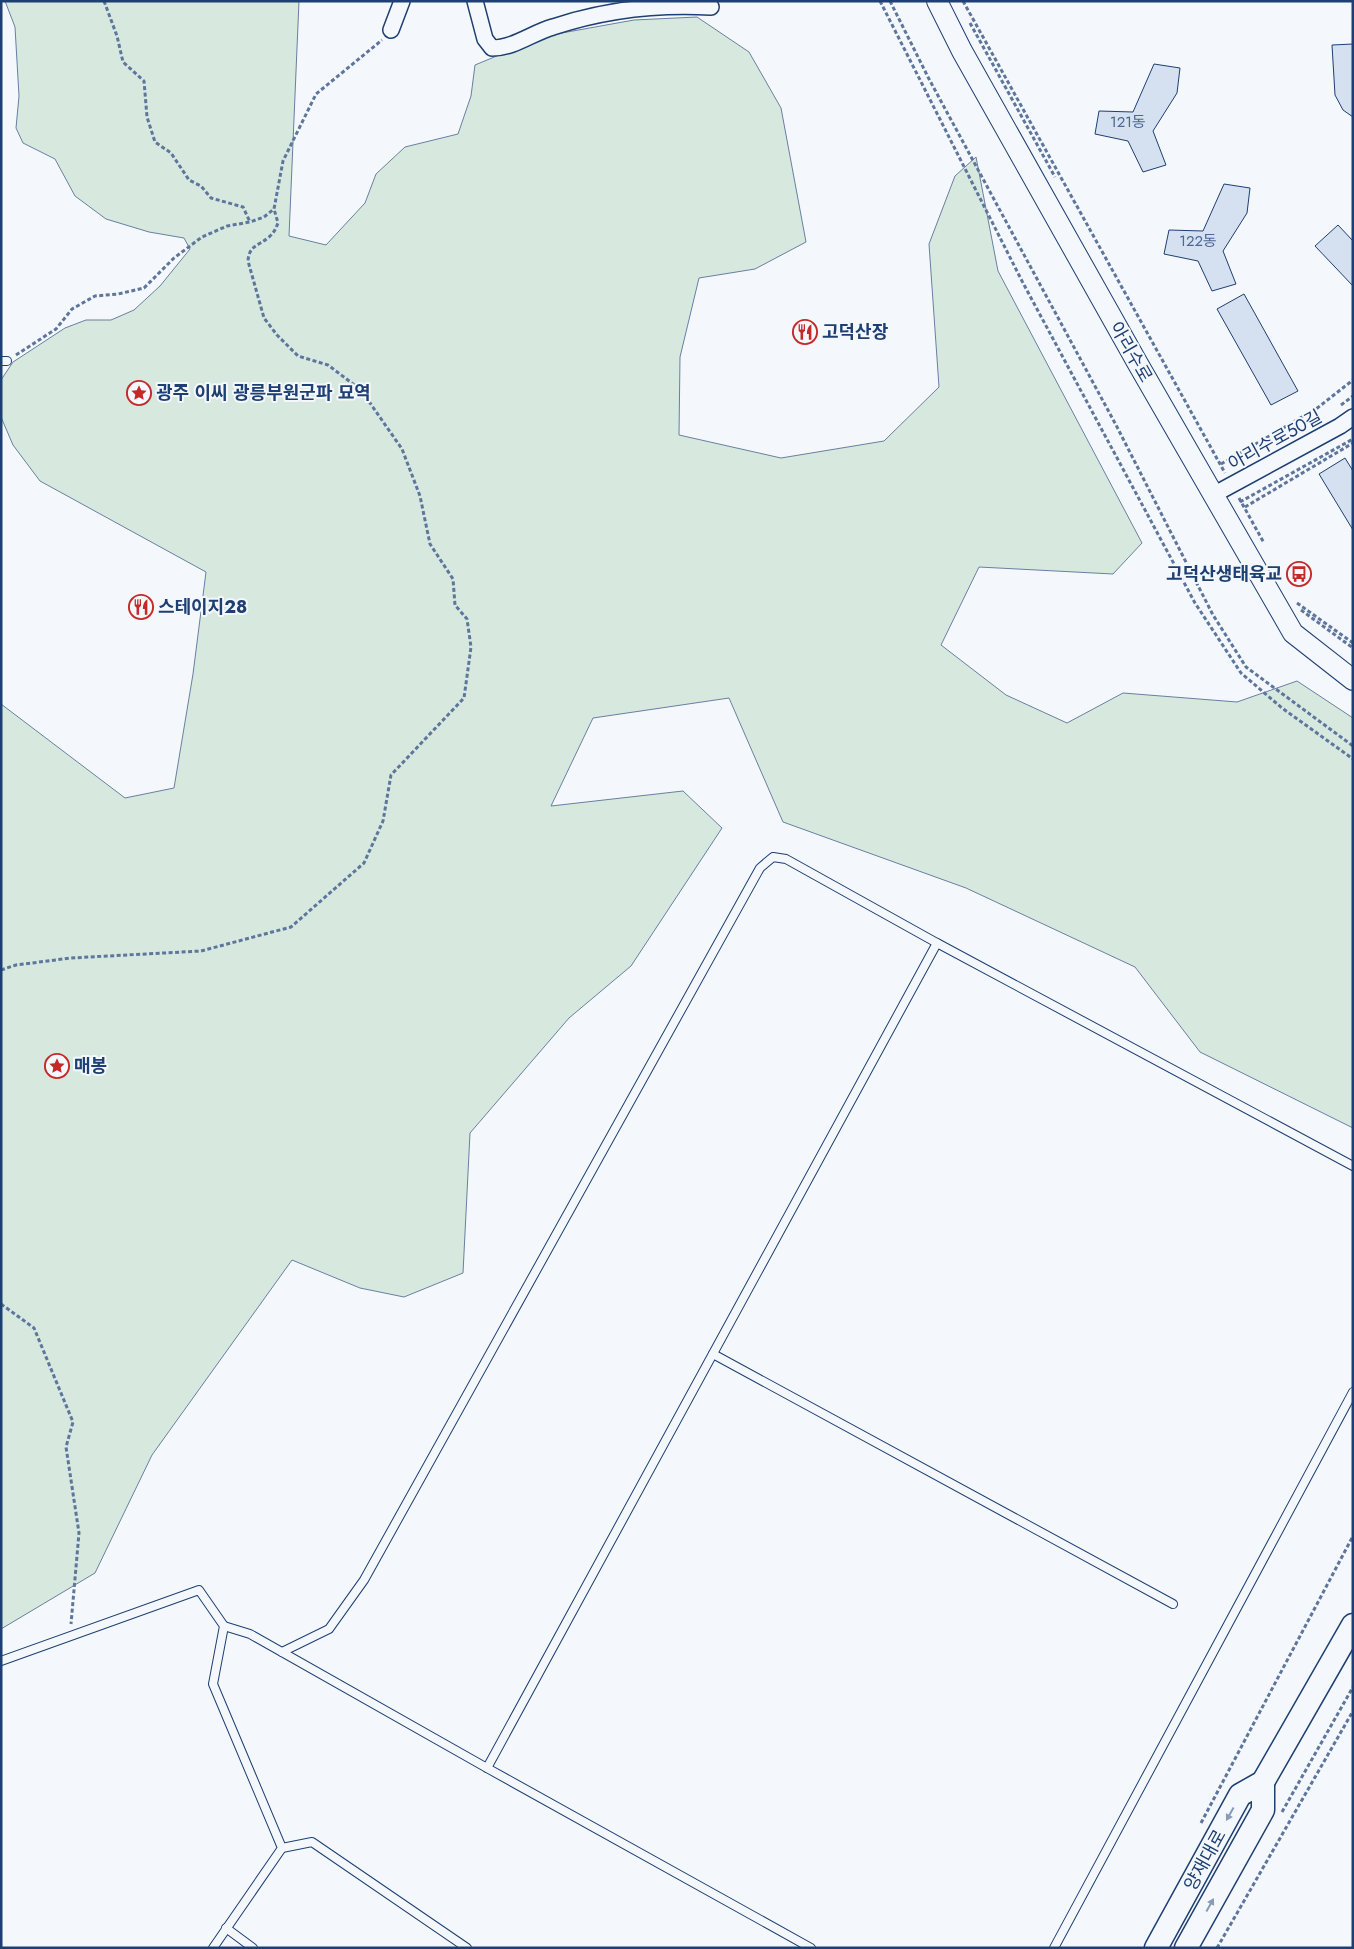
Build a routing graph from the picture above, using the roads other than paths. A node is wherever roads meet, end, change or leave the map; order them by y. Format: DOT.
graph roads {
  1 [pos="402,1"];
  2 [pos="475,1"];
  3 [pos="937,1"];
  4 [pos="711,7"];
  5 [pos="391,30"];
  6 [pos="1353,416"];
  7 [pos="1224,489"];
  8 [pos="1353,680"];
  9 [pos="937,943"];
  10 [pos="1353,1166"];
  11 [pos="713,1354"];
  12 [pos="1353,1392"];
  13 [pos="1173,1604"];
  14 [pos="224,1626"];
  15 [pos="1353,1626"];
  16 [pos="282,1652"];
  17 [pos="1,1661"];
  18 [pos="487,1768"];
  19 [pos="1263,1782"];
  20 [pos="282,1848"];
  21 [pos="226,1928"];
  22 [pos="212,1948"];
  23 [pos="253,1948"];
  24 [pos="467,1948"];
  25 [pos="811,1948"];
  26 [pos="1054,1948"];
  27 [pos="1156,1948"];
  28 [pos="1186,1948"];
  1 -- 5 [label="street"];
  2 -- 4 [label="street"];
  3 -- 7 [label="main road, 아리수로"];
  6 -- 7 [label="street, 아리수로50길"];
  7 -- 8 [label="main road, 아리수로"];
  9 -- 10 [label="lane"];
  9 -- 11 [label="lane"];
  9 -- 16 [label="lane"];
  11 -- 13 [label="lane"];
  11 -- 18 [label="lane"];
  12 -- 26 [label="lane"];
  14 -- 16 [label="lane"];
  14 -- 17 [label="lane"];
  14 -- 20 [label="lane"];
  15 -- 19 [label="main road, 양재대로"];
  16 -- 18 [label="lane"];
  18 -- 25 [label="lane"];
  19 -- 27 [label="main road, 양재대로, one-way"];
  28 -- 19 [label="main road, 양재대로, one-way"];
  20 -- 21 [label="lane"];
  20 -- 24 [label="lane"];
  21 -- 22 [label="lane"];
  21 -- 23 [label="lane"];
}
